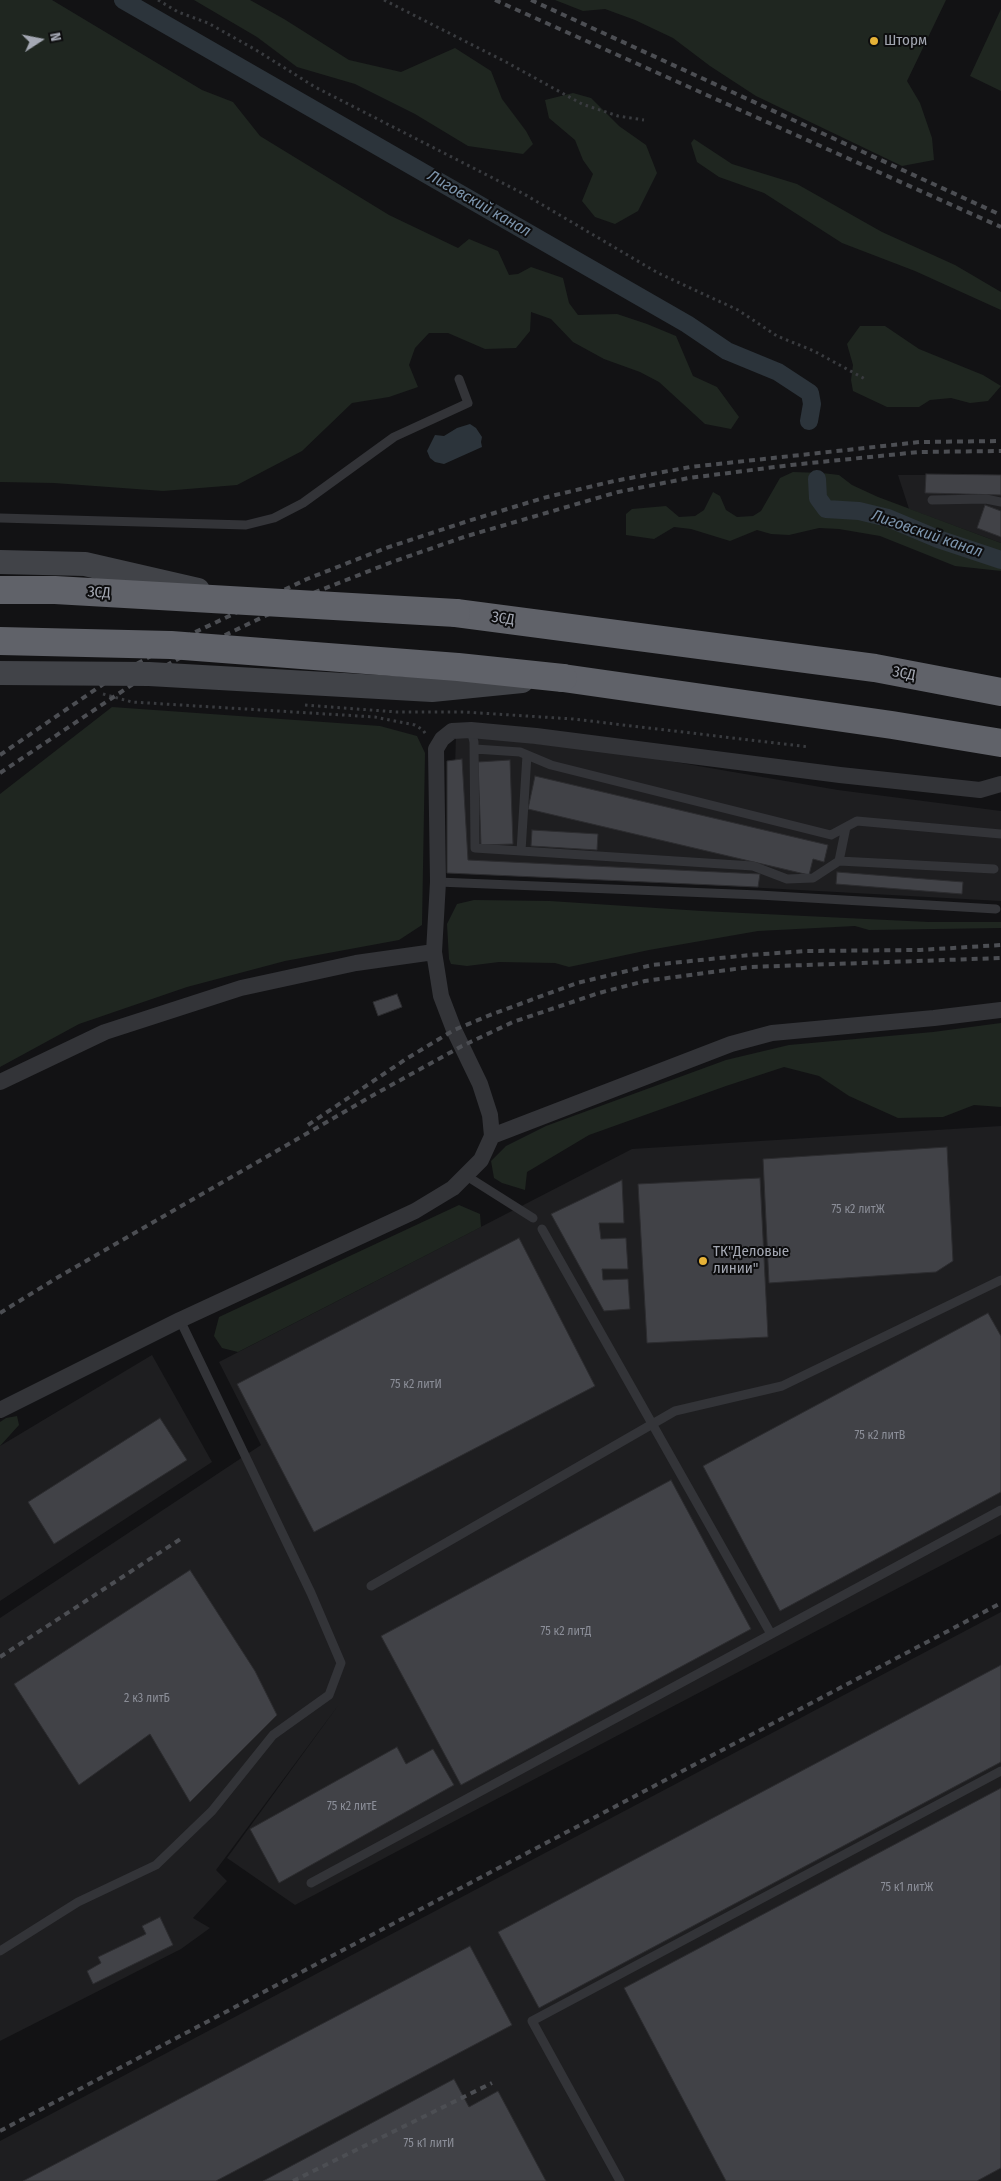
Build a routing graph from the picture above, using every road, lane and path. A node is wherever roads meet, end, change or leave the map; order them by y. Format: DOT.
graph roads {
  1 [pos="158,0"];
  2 [pos="384,0"];
  3 [pos="644,120"];
  4 [pos="458,379"];
  5 [pos="865,379"];
  6 [pos="932,500"];
  7 [pos="1001,502"];
  8 [pos="0,518"];
  9 [pos="0,562"];
  10 [pos="0,590"];
  11 [pos="241,600"];
  12 [pos="0,641"];
  13 [pos="0,673"];
  14 [pos="563,678"];
  15 [pos="97,691"];
  16 [pos="116,692"];
  17 [pos="1001,692"];
  18 [pos="132,702"];
  19 [pos="302,705"];
  20 [pos="471,730"];
  21 [pos="1001,743"];
  22 [pos="809,747"];
  23 [pos="436,749"];
  24 [pos="475,749"];
  25 [pos="527,755"];
  26 [pos="1001,784"];
  27 [pos="846,827"];
  28 [pos="1001,834"];
  29 [pos="521,851"];
  30 [pos="839,861"];
  31 [pos="994,869"];
  32 [pos="438,882"];
  33 [pos="996,909"];
  34 [pos="434,952"];
  35 [pos="1001,1010"];
  36 [pos="0,1082"];
  37 [pos="492,1136"];
  38 [pos="465,1175"];
  39 [pos="533,1218"];
  40 [pos="542,1229"];
  41 [pos="1001,1280"];
  42 [pos="180,1320"];
  43 [pos="0,1410"];
  44 [pos="653,1423"];
  45 [pos="1001,1510"];
  46 [pos="370,1586"];
  47 [pos="770,1634"];
  48 [pos="1001,1771"];
  49 [pos="311,1883"];
  50 [pos="0,1951"];
  51 [pos="620,2181"];
  1 -- 5 [label="path"];
  2 -- 3 [label="path"];
  4 -- 8 [label="lane"];
  6 -- 7 [label="lane"];
  9 -- 11 [label="main road, bridge"];
  10 -- 11 [label="highway, ЗСД, bridge"];
  11 -- 17 [label="highway, ЗСД, bridge"];
  12 -- 14 [label="highway, bridge"];
  13 -- 14 [label="main road, bridge"];
  14 -- 21 [label="highway"];
  15 -- 16 [label="path"];
  18 -- 23 [label="path"];
  19 -- 22 [label="path, bridge"];
  20 -- 23 [label="street"];
  20 -- 24 [label="lane"];
  20 -- 26 [label="street"];
  23 -- 32 [label="street"];
  24 -- 25 [label="lane"];
  24 -- 29 [label="lane"];
  25 -- 27 [label="lane"];
  25 -- 29 [label="lane"];
  27 -- 28 [label="lane"];
  27 -- 30 [label="lane"];
  29 -- 30 [label="lane"];
  30 -- 31 [label="lane"];
  32 -- 33 [label="lane"];
  32 -- 34 [label="street"];
  34 -- 36 [label="street"];
  34 -- 37 [label="street"];
  35 -- 37 [label="street"];
  37 -- 38 [label="street"];
  38 -- 39 [label="lane"];
  38 -- 42 [label="street"];
  40 -- 44 [label="lane"];
  41 -- 44 [label="lane"];
  42 -- 43 [label="street"];
  42 -- 50 [label="lane"];
  44 -- 46 [label="lane"];
  44 -- 47 [label="lane"];
  45 -- 47 [label="lane"];
  47 -- 49 [label="lane"];
  48 -- 51 [label="lane"];
}
